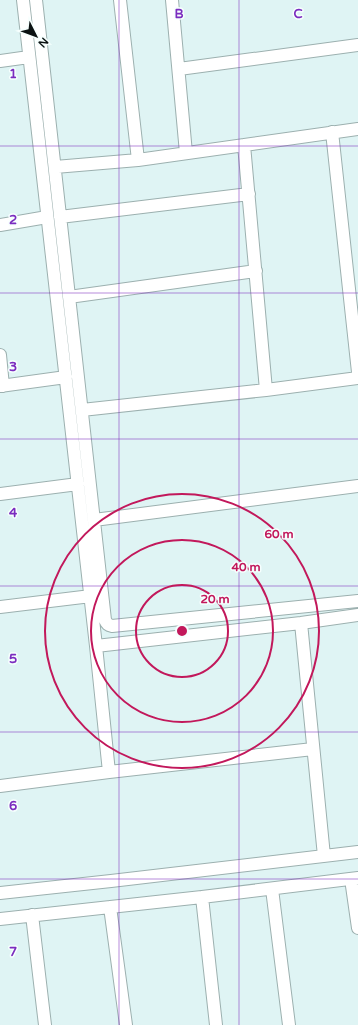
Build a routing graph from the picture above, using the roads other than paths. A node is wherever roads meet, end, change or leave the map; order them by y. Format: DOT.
graph roads {
  1 [pos="23,0"];
  2 [pos="36,0"];
  3 [pos="120,0"];
  4 [pos="172,0"];
  5 [pos="358,45"];
  6 [pos="29,57"];
  7 [pos="0,61"];
  8 [pos="178,69"];
  9 [pos="358,129"];
  10 [pos="332,132"];
  11 [pos="244,145"];
  12 [pos="186,153"];
  13 [pos="138,160"];
  14 [pos="55,167"];
  15 [pos="249,194"];
  16 [pos="47,217"];
  17 [pos="60,217"];
  18 [pos="0,225"];
  19 [pos="256,271"];
  20 [pos="69,298"];
  21 [pos="0,356"];
  22 [pos="358,372"];
  23 [pos="66,377"];
  24 [pos="358,378"];
  25 [pos="1,386"];
  26 [pos="266,390"];
  27 [pos="82,410"];
  28 [pos="78,484"];
  29 [pos="358,486"];
  30 [pos="0,494"];
  31 [pos="94,520"];
  32 [pos="91,596"];
  33 [pos="358,601"];
  34 [pos="0,607"];
  35 [pos="358,615"];
  36 [pos="301,623"];
  37 [pos="96,646"];
  38 [pos="314,749"];
  39 [pos="109,772"];
  40 [pos="0,786"];
  41 [pos="358,852"];
  42 [pos="324,856"];
  43 [pos="355,878"];
  44 [pos="272,889"];
  45 [pos="0,893"];
  46 [pos="202,897"];
  47 [pos="110,907"];
  48 [pos="32,915"];
  49 [pos="0,919"];
  50 [pos="358,928"];
  51 [pos="44,1025"];
  52 [pos="126,1025"];
  53 [pos="216,1025"];
  54 [pos="289,1025"];
  1 -- 6 [label="street"];
  2 -- 14 [label="street"];
  3 -- 13 [label="street"];
  4 -- 8 [label="street"];
  5 -- 8 [label="street"];
  6 -- 7 [label="street"];
  6 -- 16 [label="street"];
  8 -- 12 [label="street"];
  9 -- 10 [label="street"];
  10 -- 11 [label="street"];
  10 -- 22 [label="street"];
  11 -- 12 [label="street"];
  11 -- 15 [label="street"];
  12 -- 13 [label="street"];
  13 -- 14 [label="street"];
  14 -- 17 [label="street"];
  15 -- 17 [label="street"];
  15 -- 19 [label="street"];
  16 -- 18 [label="street"];
  16 -- 23 [label="street"];
  17 -- 20 [label="street"];
  19 -- 20 [label="street"];
  19 -- 26 [label="street"];
  20 -- 27 [label="street"];
  21 -- 25 [label="street"];
  23 -- 25 [label="street"];
  23 -- 28 [label="street"];
  24 -- 26 [label="street"];
  26 -- 27 [label="street"];
  27 -- 31 [label="street"];
  28 -- 30 [label="street"];
  28 -- 32 [label="street"];
  29 -- 31 [label="street"];
  31 -- 33 [label="street"];
  32 -- 34 [label="street"];
  32 -- 37 [label="street"];
  35 -- 36 [label="street"];
  36 -- 37 [label="street"];
  36 -- 38 [label="street"];
  37 -- 39 [label="street"];
  38 -- 39 [label="street"];
  38 -- 42 [label="street"];
  39 -- 40 [label="street"];
  41 -- 42 [label="street"];
  42 -- 45 [label="street"];
  43 -- 44 [label="street"];
  43 -- 50 [label="street"];
  44 -- 46 [label="street"];
  44 -- 54 [label="street"];
  46 -- 47 [label="street"];
  46 -- 53 [label="street"];
  47 -- 48 [label="street"];
  47 -- 52 [label="street"];
  48 -- 49 [label="street"];
  48 -- 51 [label="street"];
}
